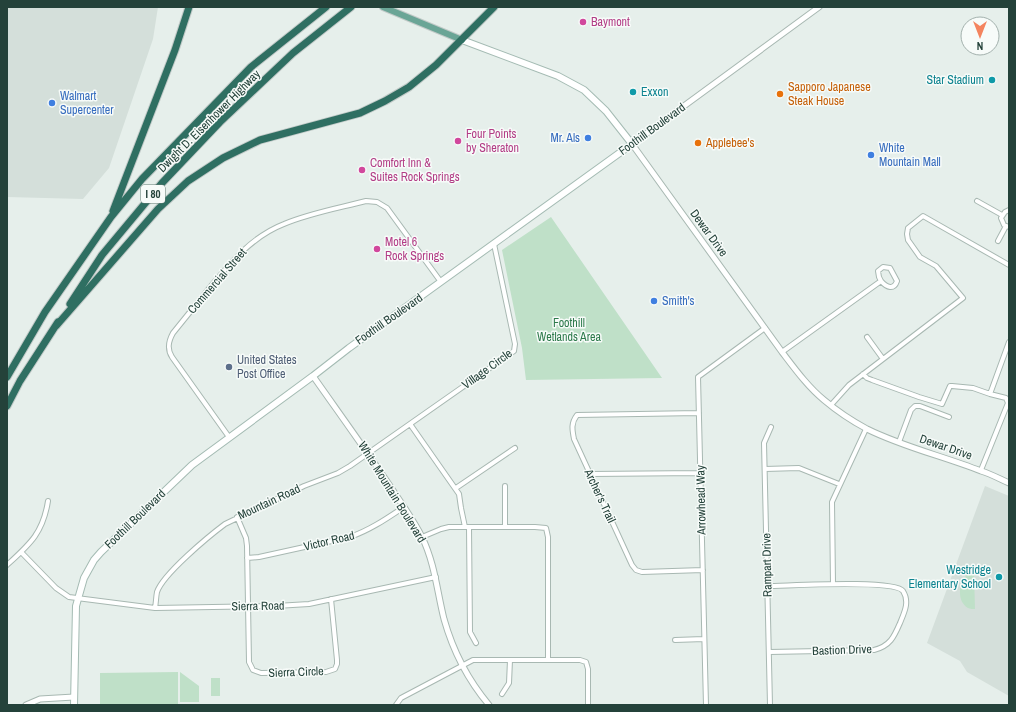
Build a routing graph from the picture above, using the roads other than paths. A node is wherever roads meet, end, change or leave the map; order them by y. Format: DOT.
graph roads {
  1 [pos="189,7"];
  2 [pos="351,7"];
  3 [pos="383,7"];
  4 [pos="494,7"];
  5 [pos="819,7"];
  6 [pos="325,8"];
  7 [pos="462,40"];
  8 [pos="632,144"];
  9 [pos="977,201"];
  10 [pos="1009,210"];
  11 [pos="1002,215"];
  12 [pos="111,217"];
  13 [pos="1008,227"];
  14 [pos="998,241"];
  15 [pos="494,244"];
  16 [pos="1009,265"];
  17 [pos="882,281"];
  18 [pos="441,282"];
  19 [pos="56,326"];
  20 [pos="765,328"];
  21 [pos="867,337"];
  22 [pos="1009,342"];
  23 [pos="782,352"];
  24 [pos="883,359"];
  25 [pos="864,374"];
  26 [pos="313,376"];
  27 [pos="7,377"];
  28 [pos="990,394"];
  29 [pos="7,406"];
  30 [pos="831,406"];
  31 [pos="699,413"];
  32 [pos="949,417"];
  33 [pos="410,424"];
  34 [pos="771,427"];
  35 [pos="866,429"];
  36 [pos="229,437"];
  37 [pos="899,442"];
  38 [pos="515,448"];
  39 [pos="368,453"];
  40 [pos="765,469"];
  41 [pos="980,470"];
  42 [pos="700,473"];
  43 [pos="590,474"];
  44 [pos="1009,483"];
  45 [pos="839,484"];
  46 [pos="505,486"];
  47 [pos="456,488"];
  48 [pos="48,501"];
  49 [pos="404,507"];
  50 [pos="237,517"];
  51 [pos="505,526"];
  52 [pos="467,527"];
  53 [pos="422,537"];
  54 [pos="21,552"];
  55 [pos="247,558"];
  56 [pos="7,565"];
  57 [pos="703,570"];
  58 [pos="436,576"];
  59 [pos="834,584"];
  60 [pos="767,586"];
  61 [pos="77,599"];
  62 [pos="331,599"];
  63 [pos="248,606"];
  64 [pos="155,608"];
  65 [pos="704,639"];
  66 [pos="675,640"];
  67 [pos="476,643"];
  68 [pos="768,652"];
  69 [pos="548,659"];
  70 [pos="510,660"];
  71 [pos="462,666"];
  72 [pos="502,694"];
  73 [pos="74,697"];
  74 [pos="26,705"];
  75 [pos="74,705"];
  76 [pos="396,705"];
  77 [pos="488,705"];
  78 [pos="588,705"];
  79 [pos="706,705"];
  80 [pos="770,705"];
  1 -- 12 [label="highway"];
  2 -- 19 [label="highway, Dwight D. Eisenhower Highway / I 80"];
  3 -- 7 [label="main road, Dewar Drive"];
  4 -- 7 [label="highway"];
  5 -- 8 [label="street, Foothill Boulevard"];
  6 -- 12 [label="highway, Dwight D. Eisenhower Highway / I 80"];
  7 -- 8 [label="main road, Dewar Drive"];
  7 -- 19 [label="highway"];
  8 -- 15 [label="main road, Foothill Boulevard"];
  8 -- 20 [label="street, Dewar Drive"];
  9 -- 11 [label="street"];
  10 -- 11 [label="street"];
  11 -- 13 [label="street"];
  12 -- 27 [label="highway, Dwight D. Eisenhower Highway / I 80"];
  13 -- 14 [label="street"];
  15 -- 18 [label="main road, Foothill Boulevard"];
  15 -- 33 [label="street, Village Circle"];
  16 -- 24 [label="street"];
  17 -- 17 [label="street"];
  17 -- 23 [label="street"];
  18 -- 26 [label="main road, Foothill Boulevard"];
  18 -- 36 [label="street, Commercial Street"];
  19 -- 29 [label="highway, Dwight D. Eisenhower Highway / I 80"];
  20 -- 23 [label="street, Dewar Drive"];
  20 -- 31 [label="street, Arrowhead Way"];
  21 -- 24 [label="street"];
  22 -- 28 [label="street"];
  23 -- 30 [label="street, Dewar Drive"];
  24 -- 25 [label="street"];
  25 -- 28 [label="street"];
  25 -- 30 [label="street"];
  26 -- 36 [label="main road, Foothill Boulevard"];
  26 -- 39 [label="street, White Mountain Boulevard"];
  28 -- 41 [label="street"];
  30 -- 35 [label="street, Dewar Drive"];
  31 -- 42 [label="street, Arrowhead Way"];
  31 -- 43 [label="street, Archer's Trail"];
  32 -- 37 [label="street"];
  33 -- 39 [label="street, Mountain Road"];
  33 -- 47 [label="street"];
  34 -- 40 [label="street, Rampart Drive"];
  35 -- 37 [label="street, Dewar Drive"];
  35 -- 45 [label="street"];
  36 -- 61 [label="main road, Foothill Boulevard"];
  37 -- 41 [label="street, Dewar Drive"];
  38 -- 47 [label="street"];
  39 -- 49 [label="street, White Mountain Boulevard"];
  39 -- 50 [label="street, Mountain Road"];
  40 -- 45 [label="street"];
  40 -- 60 [label="street, Rampart Drive"];
  41 -- 44 [label="street, Dewar Drive"];
  42 -- 43 [label="street"];
  42 -- 57 [label="street, Arrowhead Way"];
  43 -- 57 [label="street, Archer's Trail"];
  45 -- 59 [label="street"];
  46 -- 51 [label="street"];
  47 -- 52 [label="street"];
  48 -- 54 [label="street"];
  49 -- 53 [label="street, White Mountain Boulevard"];
  49 -- 55 [label="street, Victor Road"];
  50 -- 55 [label="street"];
  50 -- 64 [label="street, Mountain Road"];
  51 -- 52 [label="street"];
  51 -- 69 [label="street"];
  52 -- 53 [label="street"];
  52 -- 67 [label="street"];
  53 -- 58 [label="street, White Mountain Boulevard"];
  54 -- 56 [label="street"];
  54 -- 61 [label="street, Sierra Road"];
  55 -- 63 [label="street"];
  57 -- 65 [label="street, Arrowhead Way"];
  58 -- 62 [label="street, Sierra Road"];
  58 -- 71 [label="street, White Mountain Boulevard"];
  59 -- 60 [label="street"];
  59 -- 68 [label="street, Bastion Drive"];
  60 -- 68 [label="street, Rampart Drive"];
  61 -- 64 [label="street, Sierra Road"];
  61 -- 73 [label="main road, Foothill Boulevard"];
  62 -- 63 [label="street, Sierra Road"];
  62 -- 63 [label="street, Sierra Circle"];
  63 -- 64 [label="street, Sierra Road"];
  65 -- 66 [label="street"];
  65 -- 79 [label="street, Arrowhead Way"];
  68 -- 80 [label="street, Rampart Drive"];
  69 -- 70 [label="street"];
  69 -- 78 [label="street"];
  70 -- 71 [label="street"];
  70 -- 72 [label="street"];
  71 -- 76 [label="street"];
  71 -- 77 [label="street, White Mountain Boulevard"];
  73 -- 74 [label="street"];
  73 -- 75 [label="main road, Foothill Boulevard"];
}
